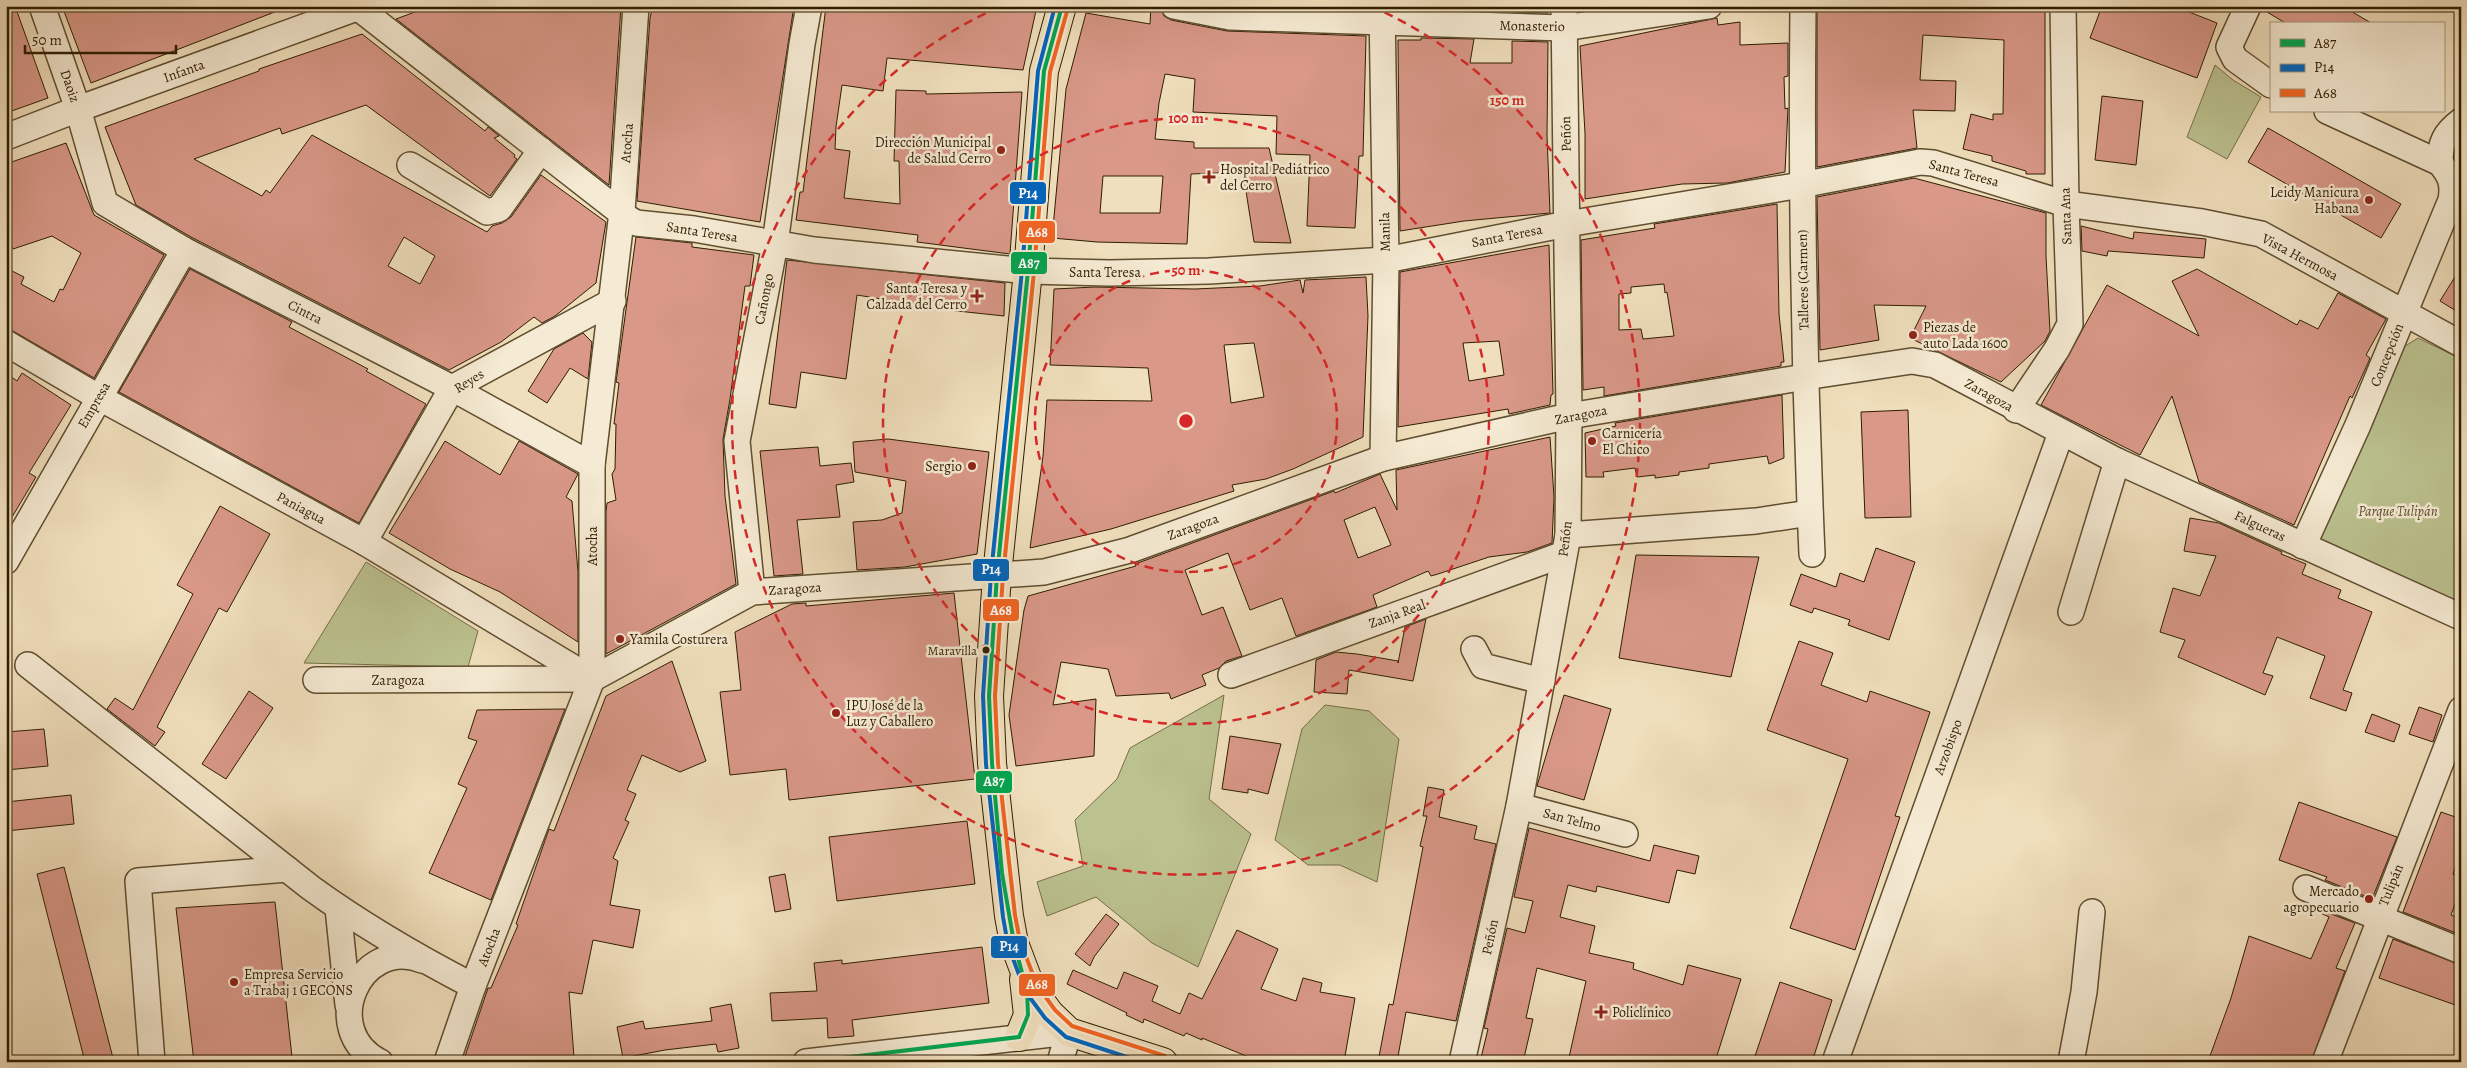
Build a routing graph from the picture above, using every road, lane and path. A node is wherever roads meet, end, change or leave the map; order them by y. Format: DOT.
graph roads {
  1 [pos="42,6"];
  2 [pos="636,6"];
  3 [pos="809,6"];
  4 [pos="1062,6"];
  5 [pos="1174,6"];
  6 [pos="1709,6"];
  7 [pos="1803,6"];
  8 [pos="2062,6"];
  9 [pos="2248,6"];
  10 [pos="358,7"];
  11 [pos="1382,14"];
  12 [pos="1564,17"];
  13 [pos="2270,84"];
  14 [pos="78,109"];
  15 [pos="2329,112"];
  16 [pos="2461,121"];
  17 [pos="6,137"];
  18 [pos="541,150"];
  19 [pos="2440,163"];
  20 [pos="410,166"];
  21 [pos="1801,185"];
  22 [pos="2066,204"];
  23 [pos="622,212"];
  24 [pos="1567,224"];
  25 [pos="775,244"];
  26 [pos="184,250"];
  27 [pos="1386,260"];
  28 [pos="1028,271"];
  29 [pos="613,301"];
  30 [pos="2404,314"];
  31 [pos="6,343"];
  32 [pos="2461,344"];
  33 [pos="1805,377"];
  34 [pos="452,388"];
  35 [pos="98,397"];
  36 [pos="2016,410"];
  37 [pos="1569,416"];
  38 [pos="2061,433"];
  39 [pos="1383,458"];
  40 [pos="2117,461"];
  41 [pos="592,465"];
  42 [pos="1810,513"];
  43 [pos="364,542"];
  44 [pos="1566,544"];
  45 [pos="2303,546"];
  46 [pos="1812,554"];
  47 [pos="6,561"];
  48 [pos="997,575"];
  49 [pos="752,592"];
  50 [pos="2071,612"];
  51 [pos="2461,617"];
  52 [pos="1474,650"];
  53 [pos="28,665"];
  54 [pos="1231,676"];
  55 [pos="592,679"];
  56 [pos="316,680"];
  57 [pos="1542,681"];
  58 [pos="2461,710"];
  59 [pos="1519,806"];
  60 [pos="1625,834"];
  61 [pos="287,869"];
  62 [pos="2306,888"];
  63 [pos="338,908"];
  64 [pos="2092,912"];
  65 [pos="2379,917"];
  66 [pos="2461,952"];
  67 [pos="432,964"];
  68 [pos="1022,968"];
  69 [pos="474,986"];
  70 [pos="349,1014"];
  71 [pos="456,1032"];
  72 [pos="1069,1032"];
  73 [pos="1019,1037"];
  74 [pos="833,1060"];
  75 [pos="152,1062"];
  76 [pos="352,1062"];
  77 [pos="380,1062"];
  78 [pos="429,1062"];
  79 [pos="447,1062"];
  80 [pos="806,1062"];
  81 [pos="1060,1062"];
  82 [pos="1163,1062"];
  83 [pos="1462,1062"];
  84 [pos="1835,1062"];
  85 [pos="2071,1062"];
  86 [pos="2325,1062"];
  1 -- 14 [label="street, Daoiz"];
  2 -- 23 [label="street, Atocha"];
  3 -- 25 [label="street, Cañongo"];
  4 -- 28 [label="main road"];
  5 -- 11 [label="street, Monasterio"];
  6 -- 12 [label="street, Monasterio"];
  7 -- 21 [label="street, Talleres (Carmen)"];
  8 -- 22 [label="street, Santa Ana"];
  9 -- 13 [label="street"];
  10 -- 14 [label="street, Infanta"];
  10 -- 18 [label="street, Santa Teresa"];
  11 -- 12 [label="street, Monasterio"];
  11 -- 27 [label="street, Manila"];
  12 -- 24 [label="street, Peñón"];
  14 -- 17 [label="street, Infanta"];
  14 -- 26 [label="street, Cintra"];
  15 -- 19 [label="street"];
  16 -- 19 [label="street"];
  18 -- 20 [label="street"];
  18 -- 23 [label="street, Santa Teresa"];
  19 -- 30 [label="street, Concepción"];
  21 -- 22 [label="street, Santa Teresa"];
  21 -- 24 [label="street, Santa Teresa"];
  21 -- 33 [label="street, Talleres (Carmen)"];
  22 -- 30 [label="street, Vista Hermosa"];
  22 -- 36 [label="street, Santa Ana"];
  23 -- 25 [label="street, Santa Teresa"];
  23 -- 29 [label="street, Atocha"];
  24 -- 27 [label="street, Santa Teresa"];
  24 -- 37 [label="street, Peñón"];
  25 -- 28 [label="street, Santa Teresa"];
  25 -- 49 [label="street, Cañongo"];
  26 -- 34 [label="street, Cintra"];
  26 -- 35 [label="street, Empresa"];
  27 -- 28 [label="street, Santa Teresa"];
  27 -- 39 [label="street, Manila"];
  28 -- 48 [label="main road"];
  29 -- 34 [label="street, Reyes"];
  29 -- 41 [label="street, Atocha"];
  30 -- 32 [label="street, Vista Hermosa"];
  30 -- 45 [label="street, Concepción"];
  31 -- 35 [label="street, Paniagua"];
  33 -- 36 [label="street, Zaragoza"];
  33 -- 37 [label="street, Zaragoza"];
  33 -- 42 [label="street, Talleres (Carmen)"];
  34 -- 41 [label="street, Cintra"];
  34 -- 43 [label="street, Reyes"];
  35 -- 43 [label="street, Paniagua"];
  35 -- 47 [label="street, Empresa"];
  36 -- 38 [label="street, Zaragoza"];
  37 -- 39 [label="street, Zaragoza"];
  37 -- 44 [label="street, Peñón"];
  38 -- 40 [label="street, Falgueras"];
  38 -- 84 [label="street, Arzobispo"];
  39 -- 48 [label="street, Zaragoza"];
  40 -- 45 [label="street, Falgueras"];
  40 -- 50 [label="street"];
  41 -- 55 [label="street, Atocha"];
  42 -- 44 [label="street, Zanja Real"];
  42 -- 46 [label="street, Talleres (Carmen)"];
  43 -- 55 [label="street, Paniagua"];
  44 -- 54 [label="street, Zanja Real"];
  44 -- 57 [label="street, Peñón"];
  45 -- 51 [label="street, Falgueras"];
  48 -- 49 [label="street, Zaragoza"];
  48 -- 68 [label="main road"];
  49 -- 55 [label="street, Zaragoza"];
  52 -- 57 [label="street"];
  53 -- 61 [label="street"];
  55 -- 56 [label="street, Zaragoza"];
  55 -- 69 [label="street, Atocha"];
  57 -- 59 [label="street, Peñón"];
  58 -- 65 [label="street, Tulipán"];
  59 -- 60 [label="street, San Telmo"];
  59 -- 83 [label="street, Peñón"];
  61 -- 63 [label="street"];
  61 -- 75 [label="street"];
  62 -- 65 [label="street"];
  63 -- 67 [label="street"];
  63 -- 70 [label="street"];
  64 -- 85 [label="street"];
  65 -- 66 [label="street"];
  65 -- 86 [label="street, Tulipán"];
  67 -- 69 [label="street"];
  67 -- 70 [label="street"];
  67 -- 71 [label="street"];
  68 -- 72 [label="main road"];
  68 -- 73 [label="main road"];
  69 -- 71 [label="street, Atocha"];
  70 -- 76 [label="street"];
  70 -- 77 [label="street"];
  71 -- 78 [label="street"];
  71 -- 79 [label="street, Atocha"];
  72 -- 73 [label="street"];
  72 -- 81 [label="street"];
  72 -- 82 [label="main road"];
  73 -- 74 [label="street"];
  74 -- 80 [label="street"];
}
